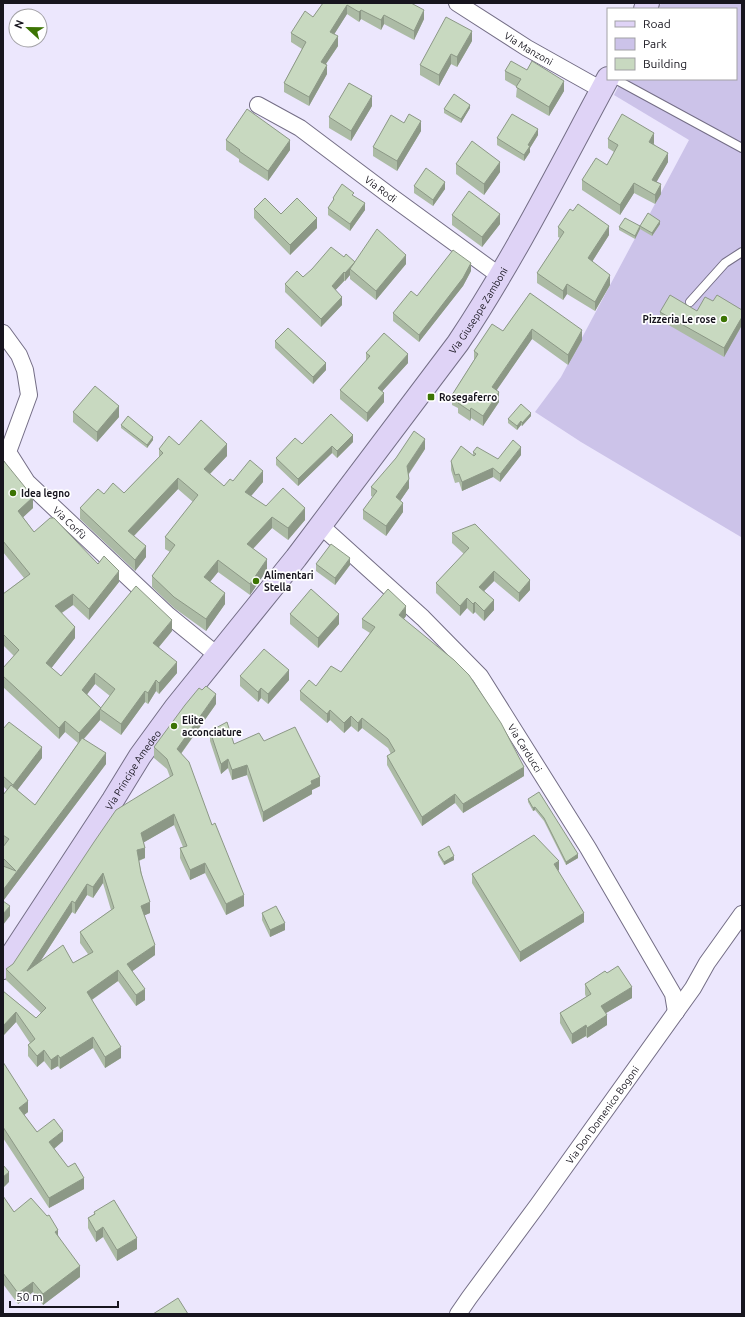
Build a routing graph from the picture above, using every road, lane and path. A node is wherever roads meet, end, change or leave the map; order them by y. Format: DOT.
graph roads {
  1 [pos="458,3"];
  2 [pos="608,82"];
  3 [pos="258,105"];
  4 [pos="742,148"];
  5 [pos="742,252"];
  6 [pos="500,276"];
  7 [pos="690,302"];
  8 [pos="3,333"];
  9 [pos="320,525"];
  10 [pos="217,655"];
  11 [pos="742,914"];
  12 [pos="3,968"];
  13 [pos="676,1012"];
  14 [pos="458,1314"];
  1 -- 2 [label="street, Via Manzoni"];
  2 -- 4 [label="lane"];
  2 -- 6 [label="street, Via Giuseppe Zamboni"];
  3 -- 6 [label="street, Via Rodi"];
  5 -- 7 [label="lane"];
  6 -- 9 [label="street, Via Giuseppe Zamboni"];
  8 -- 10 [label="street, Via Corfù"];
  9 -- 10 [label="street, Via Principe Amedeo"];
  9 -- 13 [label="street, Via Carducci"];
  10 -- 12 [label="street, Via Principe Amedeo"];
  11 -- 13 [label="street, Via Don Domenico Bogoni"];
  13 -- 14 [label="street, Via Don Domenico Bogoni"];
}
